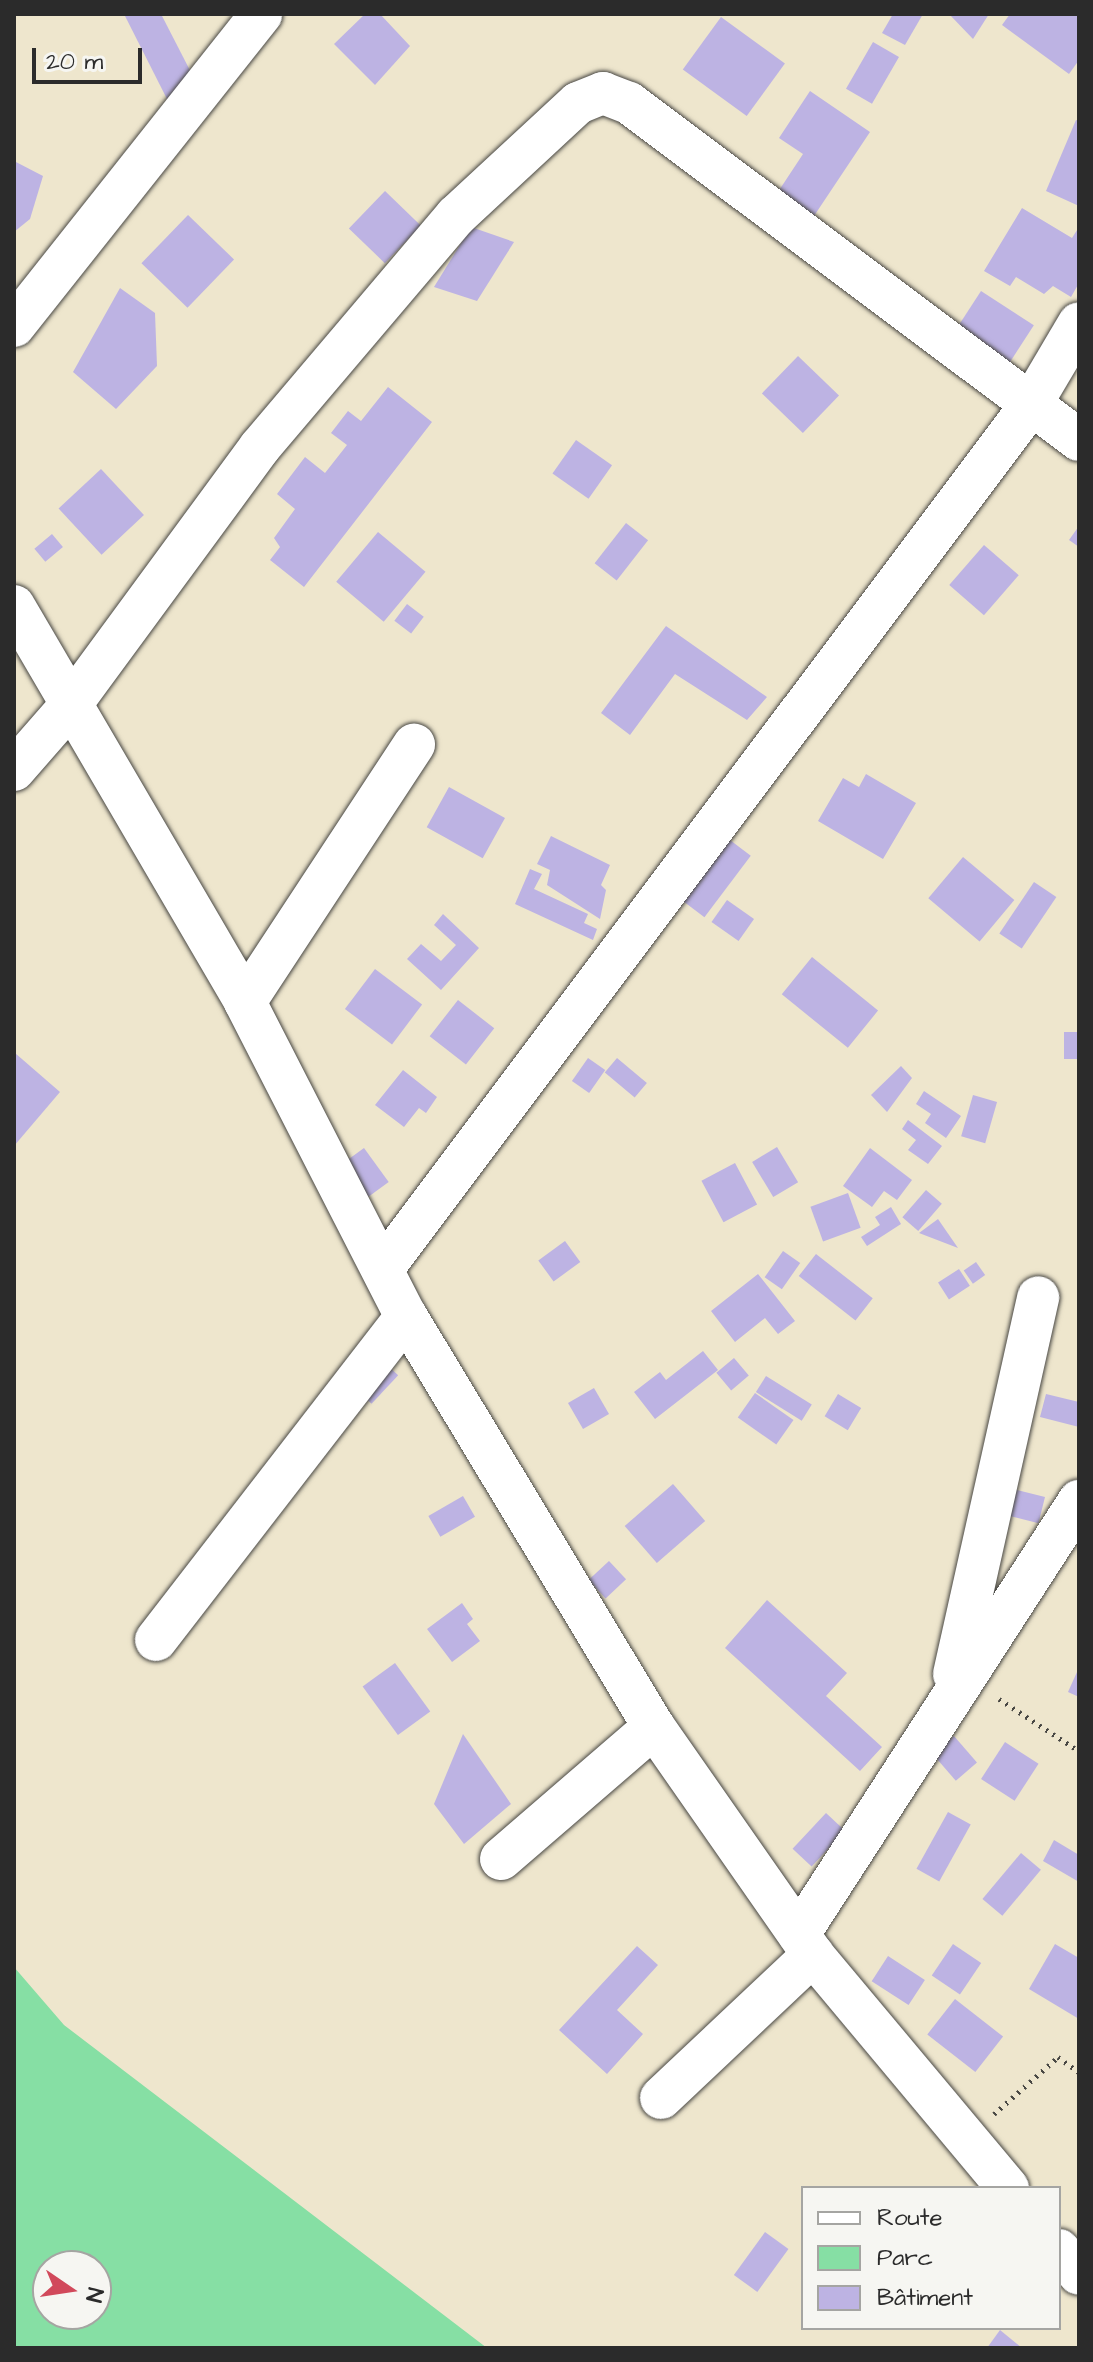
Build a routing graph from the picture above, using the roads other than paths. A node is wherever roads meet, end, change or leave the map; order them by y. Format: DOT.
graph roads {
  1 [pos="261,14"];
  2 [pos="1079,323"];
  3 [pos="14,326"];
  4 [pos="1030,406"];
  5 [pos="1079,440"];
  6 [pos="14,606"];
  7 [pos="69,707"];
  8 [pos="414,745"];
  9 [pos="14,770"];
  10 [pos="245,1002"];
  11 [pos="384,1267"];
  12 [pos="1038,1297"];
  13 [pos="406,1316"];
  14 [pos="1079,1501"];
  15 [pos="156,1640"];
  16 [pos="956,1689"];
  17 [pos="654,1727"];
  18 [pos="501,1859"];
  19 [pos="806,1945"];
  20 [pos="661,2098"];
  21 [pos="1006,2186"];
  22 [pos="1061,2252"];
  23 [pos="1079,2274"];
  1 -- 3 [label="street"];
  2 -- 4 [label="street"];
  4 -- 5 [label="street"];
  4 -- 7 [label="street"];
  4 -- 11 [label="street"];
  6 -- 7 [label="street"];
  7 -- 9 [label="street"];
  7 -- 10 [label="street"];
  8 -- 10 [label="street"];
  10 -- 11 [label="street"];
  11 -- 13 [label="street"];
  12 -- 16 [label="street"];
  13 -- 15 [label="street"];
  13 -- 17 [label="street"];
  14 -- 16 [label="street"];
  16 -- 19 [label="street"];
  17 -- 18 [label="street"];
  17 -- 19 [label="street"];
  19 -- 20 [label="street"];
  19 -- 21 [label="street"];
  22 -- 23 [label="street"];
}
